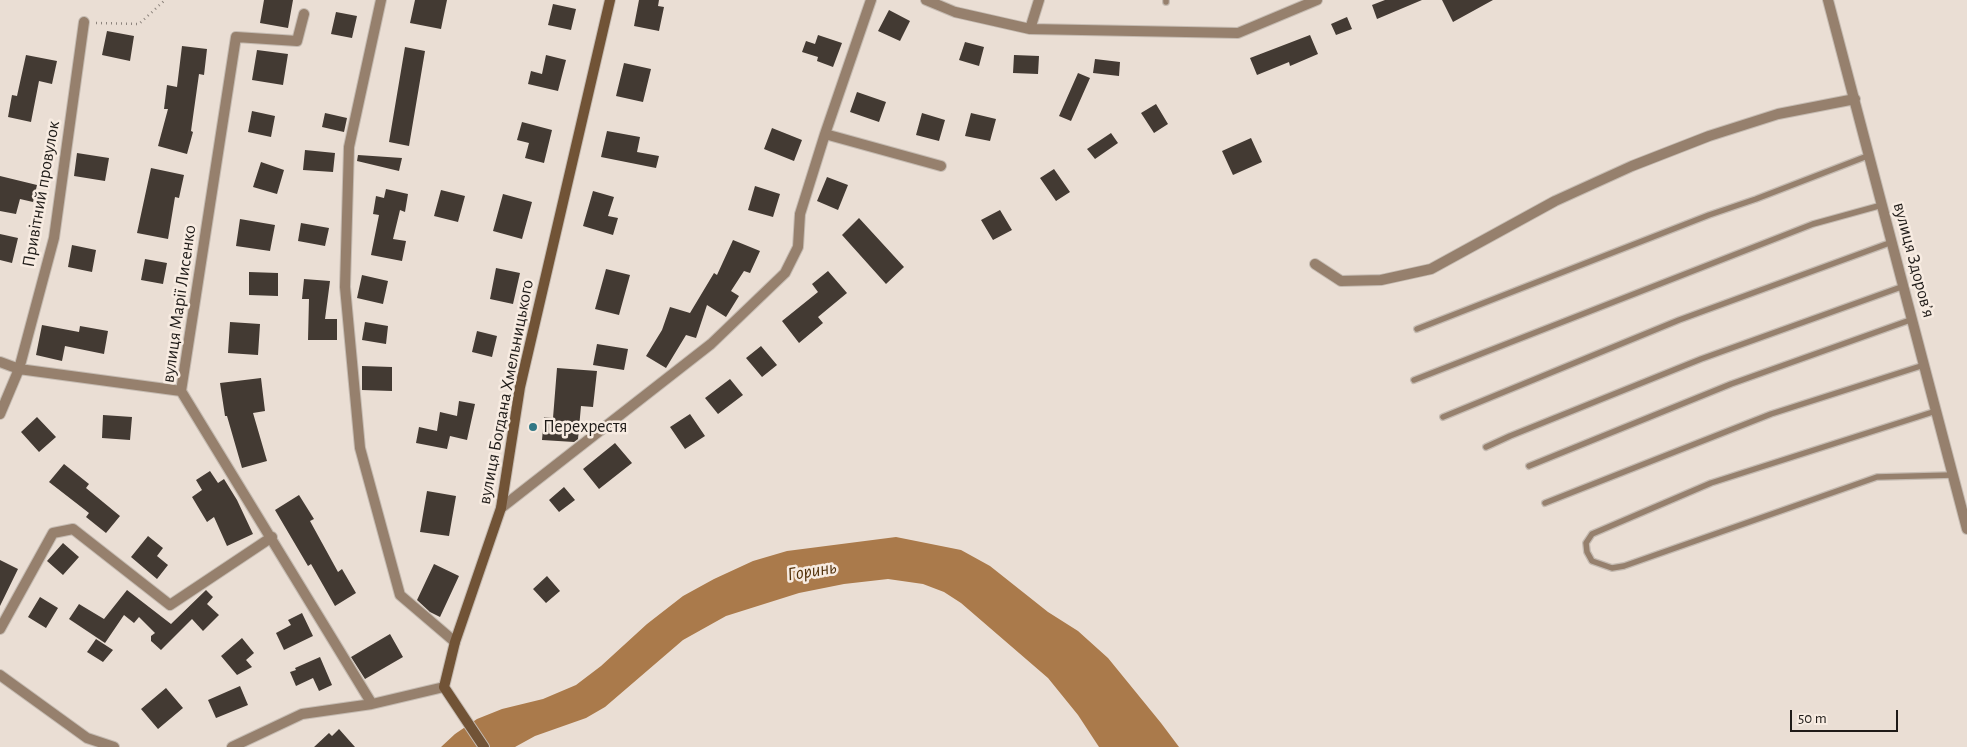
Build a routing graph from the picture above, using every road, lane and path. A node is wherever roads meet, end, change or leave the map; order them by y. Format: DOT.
graph roads {
  1 [pos="165,0"];
  2 [pos="381,0"];
  3 [pos="610,0"];
  4 [pos="871,0"];
  5 [pos="926,0"];
  6 [pos="1039,0"];
  7 [pos="1317,0"];
  8 [pos="1828,0"];
  9 [pos="304,14"];
  10 [pos="84,22"];
  11 [pos="1030,29"];
  12 [pos="1856,99"];
  13 [pos="825,134"];
  14 [pos="1870,155"];
  15 [pos="941,166"];
  16 [pos="1883,204"];
  17 [pos="1892,242"];
  18 [pos="1315,264"];
  19 [pos="1904,286"];
  20 [pos="1913,319"];
  21 [pos="1418,330"];
  22 [pos="0,362"];
  23 [pos="1924,364"];
  24 [pos="19,369"];
  25 [pos="1414,380"];
  26 [pos="181,392"];
  27 [pos="1936,411"];
  28 [pos="0,414"];
  29 [pos="1443,417"];
  30 [pos="1486,447"];
  31 [pos="1530,466"];
  32 [pos="1953,475"];
  33 [pos="1545,503"];
  34 [pos="501,508"];
  35 [pos="1966,522"];
  36 [pos="272,537"];
  37 [pos="0,629"];
  38 [pos="454,642"];
  39 [pos="0,674"];
  40 [pos="444,687"];
  41 [pos="372,704"];
  42 [pos="114,747"];
  43 [pos="232,747"];
  44 [pos="484,747"];
  1 -- 10 [label="path"];
  2 -- 38 [label="street"];
  3 -- 34 [label="street, вулиця Богдана Хмельницького"];
  4 -- 13 [label="street"];
  5 -- 11 [label="street"];
  6 -- 11 [label="street"];
  7 -- 11 [label="street"];
  8 -- 12 [label="street, вулиця Здоровʼя"];
  9 -- 26 [label="street, вулиця Марії Лисенко"];
  10 -- 24 [label="street, Привітний провулок"];
  12 -- 14 [label="street, вулиця Здоровʼя"];
  12 -- 18 [label="street"];
  13 -- 15 [label="street"];
  13 -- 34 [label="street"];
  14 -- 16 [label="street, вулиця Здоровʼя"];
  14 -- 21 [label="lane"];
  16 -- 17 [label="street, вулиця Здоровʼя"];
  16 -- 25 [label="lane"];
  17 -- 19 [label="street, вулиця Здоровʼя"];
  17 -- 29 [label="lane"];
  19 -- 20 [label="street, вулиця Здоровʼя"];
  19 -- 30 [label="lane"];
  20 -- 23 [label="street, вулиця Здоровʼя"];
  20 -- 31 [label="lane"];
  22 -- 24 [label="street"];
  23 -- 27 [label="street, вулиця Здоровʼя"];
  23 -- 33 [label="lane"];
  24 -- 26 [label="street"];
  24 -- 28 [label="street, Привітний провулок"];
  26 -- 36 [label="street, вулиця Марії Лисенко"];
  27 -- 32 [label="street, вулиця Здоровʼя"];
  27 -- 32 [label="lane"];
  32 -- 35 [label="street, вулиця Здоровʼя"];
  34 -- 38 [label="street, вулиця Богдана Хмельницького"];
  36 -- 37 [label="street"];
  36 -- 41 [label="street, вулиця Марії Лисенко"];
  38 -- 40 [label="street, вулиця Богдана Хмельницького"];
  39 -- 42 [label="street"];
  40 -- 41 [label="street"];
  40 -- 44 [label="street"];
  41 -- 43 [label="street"];
}
